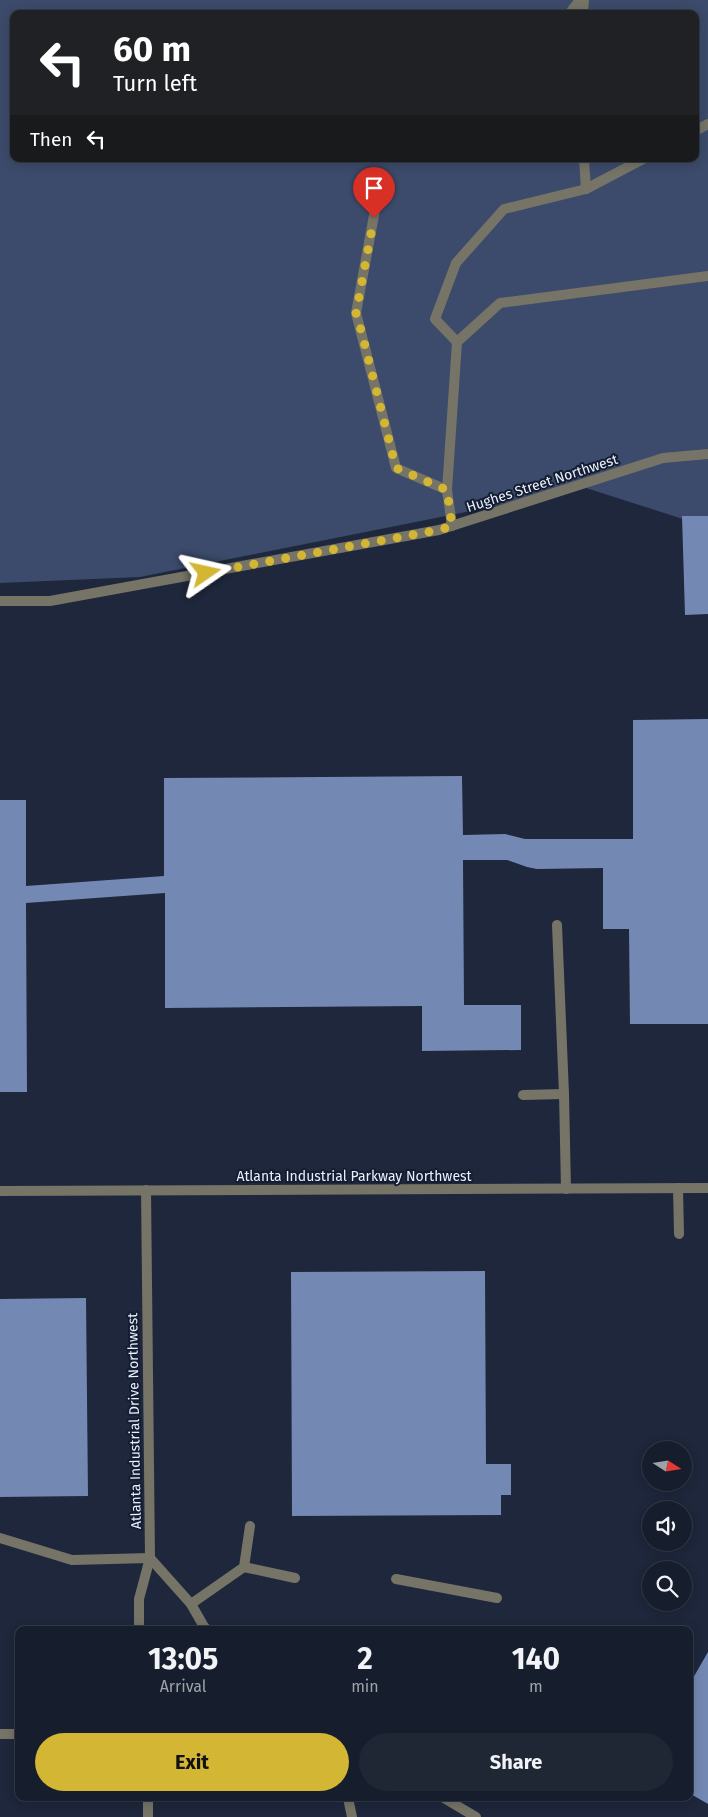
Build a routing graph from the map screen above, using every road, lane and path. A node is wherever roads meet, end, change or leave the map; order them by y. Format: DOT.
graph roads {
  1 [pos="584,162"];
  2 [pos="637,162"];
  3 [pos="586,189"];
  4 [pos="377,199"];
  5 [pos="708,276"];
  6 [pos="457,342"];
  7 [pos="708,454"];
  8 [pos="447,490"];
  9 [pos="452,526"];
  10 [pos="0,601"];
  11 [pos="557,925"];
  12 [pos="564,1094"];
  13 [pos="523,1096"];
  14 [pos="678,1188"];
  15 [pos="708,1188"];
  16 [pos="566,1189"];
  17 [pos="146,1190"];
  18 [pos="0,1191"];
  19 [pos="679,1234"];
  20 [pos="250,1526"];
  21 [pos="0,1538"];
  22 [pos="150,1558"];
  23 [pos="244,1567"];
  24 [pos="295,1578"];
  25 [pos="396,1579"];
  26 [pos="497,1598"];
  27 [pos="191,1604"];
  28 [pos="139,1626"];
  29 [pos="204,1626"];
  30 [pos="0,1734"];
  31 [pos="15,1734"];
  32 [pos="148,1801"];
  33 [pos="349,1801"];
  34 [pos="449,1801"];
  35 [pos="148,1817"];
  36 [pos="352,1817"];
  37 [pos="476,1817"];
  1 -- 3 [label="street"];
  2 -- 3 [label="street"];
  3 -- 6 [label="street"];
  4 -- 8 [label="street"];
  5 -- 6 [label="street"];
  6 -- 8 [label="street"];
  7 -- 9 [label="street, Hughes Street Northwest"];
  8 -- 9 [label="street"];
  9 -- 10 [label="street, Hughes Street Northwest"];
  11 -- 12 [label="street"];
  12 -- 13 [label="street"];
  12 -- 16 [label="street"];
  14 -- 15 [label="street, Atlanta Industrial Parkway Northwest"];
  14 -- 16 [label="street, Atlanta Industrial Parkway Northwest"];
  14 -- 19 [label="street"];
  16 -- 17 [label="street, Atlanta Industrial Parkway Northwest"];
  17 -- 18 [label="street, Atlanta Industrial Parkway Northwest"];
  17 -- 22 [label="street, Atlanta Industrial Drive Northwest"];
  20 -- 23 [label="street"];
  21 -- 22 [label="street"];
  22 -- 27 [label="street"];
  22 -- 28 [label="street, Atlanta Industrial Drive Northwest"];
  23 -- 24 [label="street"];
  23 -- 27 [label="street"];
  25 -- 26 [label="street"];
  27 -- 29 [label="street"];
  30 -- 31 [label="street"];
  32 -- 35 [label="street"];
  33 -- 36 [label="street"];
  34 -- 37 [label="street"];
}
